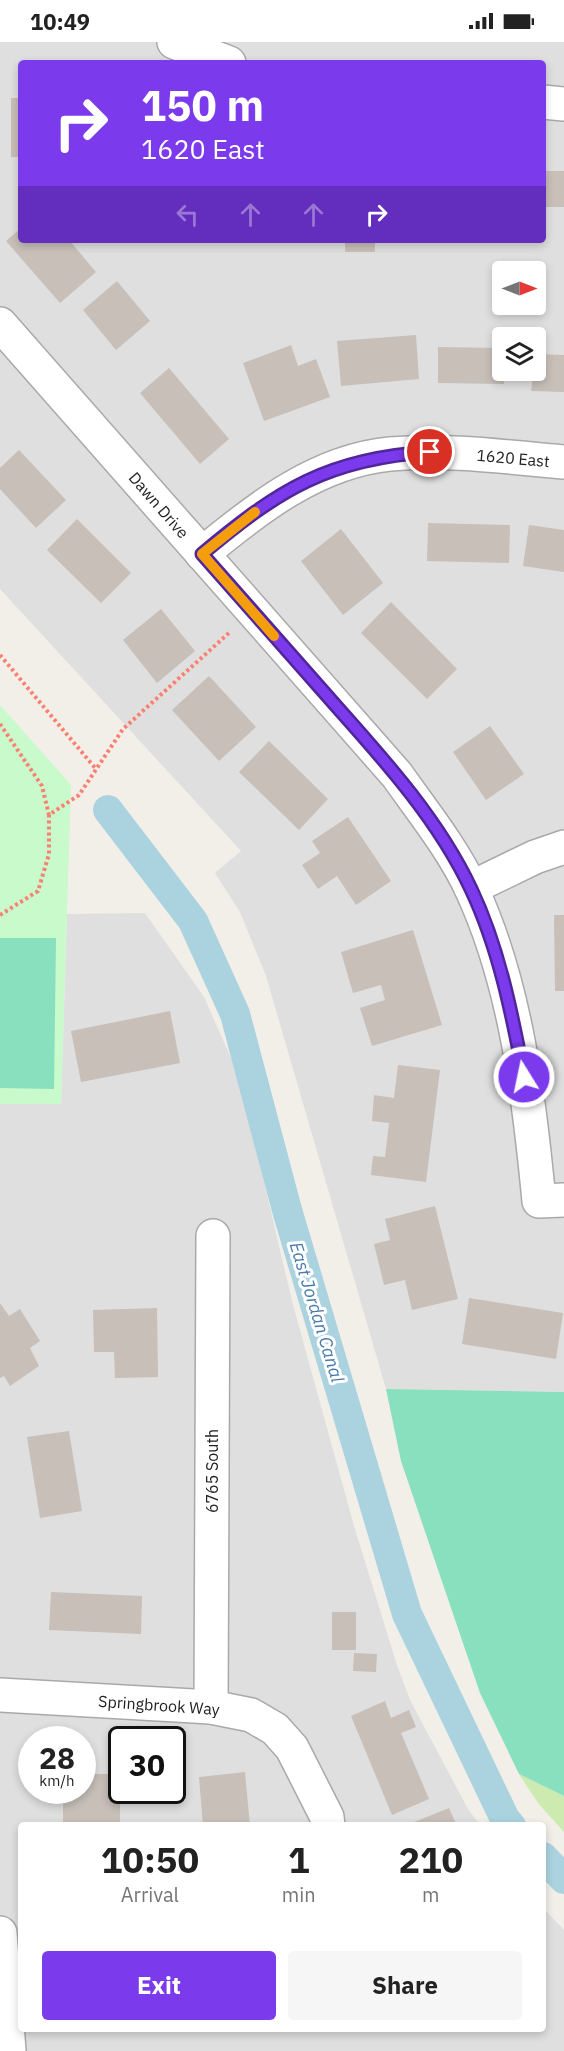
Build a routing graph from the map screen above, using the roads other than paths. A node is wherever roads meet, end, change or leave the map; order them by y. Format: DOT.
graph roads {
  1 [pos="174,42"];
  2 [pos="221,60"];
  3 [pos="546,102"];
  4 [pos="564,104"];
  5 [pos="0,324"];
  6 [pos="564,462"];
  7 [pos="202,554"];
  8 [pos="564,847"];
  9 [pos="471,888"];
  10 [pos="551,1200"];
  11 [pos="213,1236"];
  12 [pos="0,1695"];
  13 [pos="211,1707"];
  14 [pos="328,1822"];
  15 [pos="0,1933"];
  16 [pos="9,2051"];
  1 -- 2 [label="street"];
  3 -- 4 [label="street"];
  5 -- 7 [label="street, Dawn Drive"];
  6 -- 7 [label="street, 1620 East"];
  7 -- 9 [label="street, Dawn Drive"];
  8 -- 9 [label="street"];
  9 -- 10 [label="street, Dawn Drive"];
  11 -- 13 [label="street, 6765 South"];
  12 -- 13 [label="street, Springbrook Way"];
  13 -- 14 [label="street, Springbrook Way"];
  15 -- 16 [label="street"];
}
